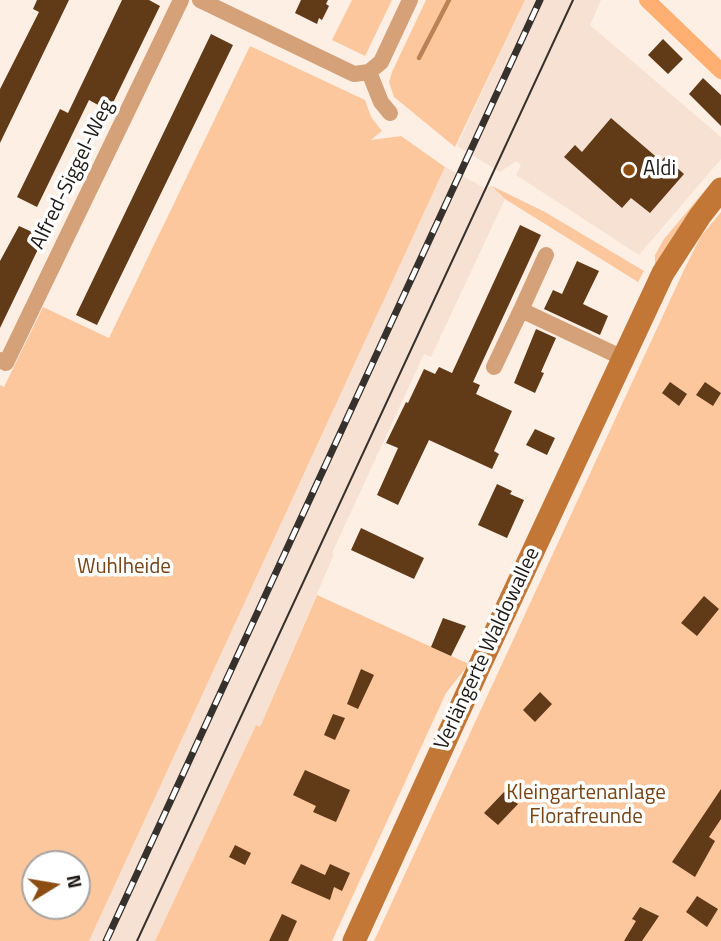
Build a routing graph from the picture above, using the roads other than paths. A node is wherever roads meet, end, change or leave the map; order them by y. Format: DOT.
graph roads {
  1 [pos="180,0"];
  2 [pos="200,0"];
  3 [pos="410,0"];
  4 [pos="369,72"];
  5 [pos="390,113"];
  6 [pos="721,189"];
  7 [pos="546,255"];
  8 [pos="521,310"];
  9 [pos="623,358"];
  10 [pos="0,360"];
  11 [pos="494,367"];
  12 [pos="354,941"];
  1 -- 10 [label="street, Alfred-Siggel-Weg"];
  2 -- 4 [label="street"];
  3 -- 4 [label="street"];
  4 -- 5 [label="street"];
  6 -- 9 [label="street, Verlängerte Waldowallee"];
  7 -- 8 [label="street"];
  8 -- 9 [label="street"];
  8 -- 11 [label="street"];
  9 -- 12 [label="street, Verlängerte Waldowallee"];
}
